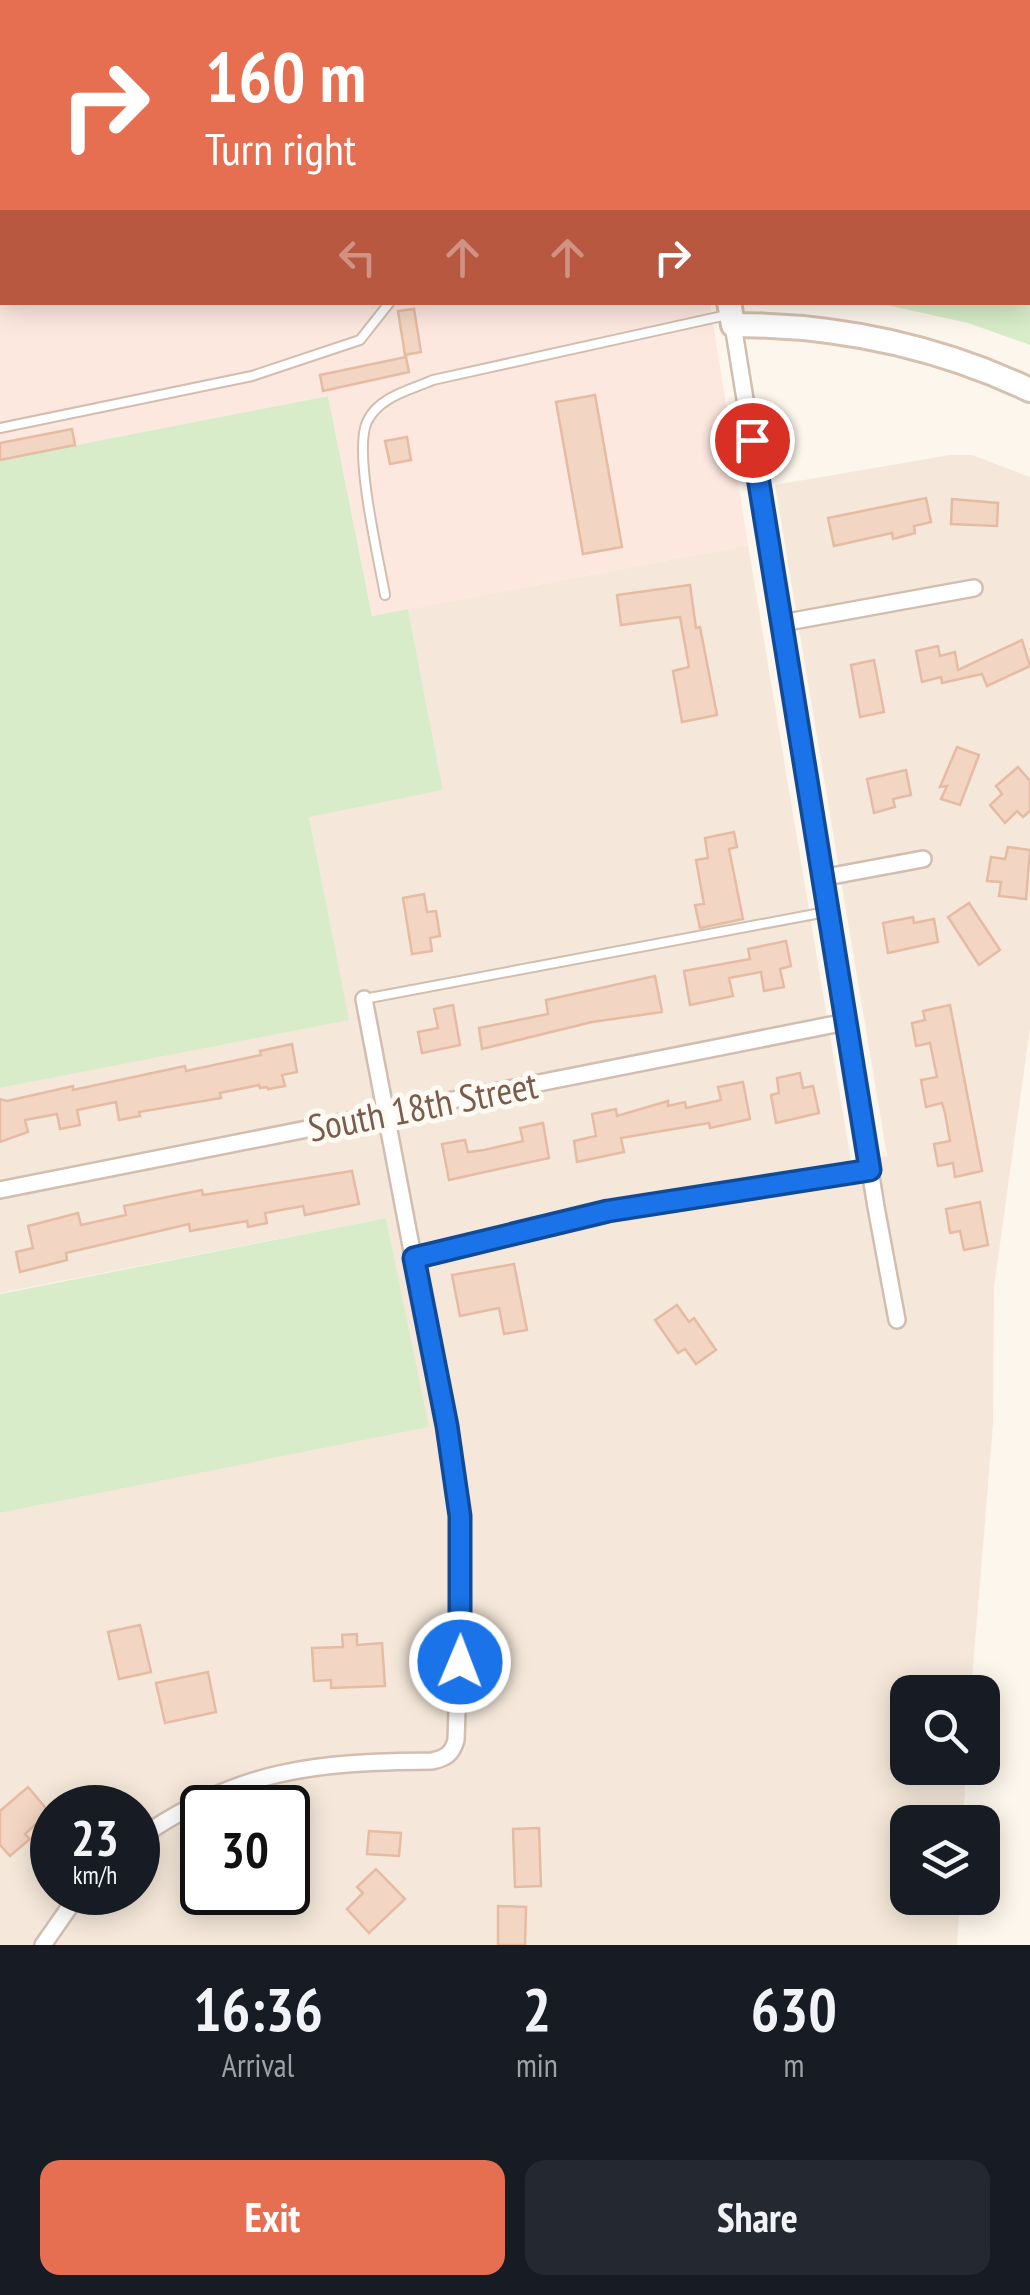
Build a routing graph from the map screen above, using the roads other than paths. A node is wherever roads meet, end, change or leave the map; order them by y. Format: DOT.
graph roads {
  1 [pos="388,305"];
  2 [pos="731,314"];
  3 [pos="1030,390"];
  4 [pos="0,428"];
  5 [pos="974,588"];
  6 [pos="385,594"];
  7 [pos="782,623"];
  8 [pos="923,859"];
  9 [pos="822,878"];
  10 [pos="827,912"];
  11 [pos="364,999"];
  12 [pos="846,1022"];
  13 [pos="386,1114"];
  14 [pos="870,1170"];
  15 [pos="0,1190"];
  16 [pos="414,1258"];
  17 [pos="897,1320"];
  18 [pos="160,1825"];
  19 [pos="64,1915"];
  20 [pos="43,1945"];
  1 -- 4 [label="lane"];
  2 -- 3 [label="main road"];
  2 -- 6 [label="lane"];
  2 -- 7 [label="street"];
  5 -- 7 [label="street"];
  7 -- 9 [label="street"];
  8 -- 9 [label="street"];
  9 -- 10 [label="street"];
  10 -- 11 [label="lane"];
  10 -- 12 [label="street"];
  11 -- 13 [label="street"];
  12 -- 13 [label="street, South 18th Street"];
  12 -- 14 [label="street"];
  13 -- 15 [label="street, South 18th Street"];
  13 -- 16 [label="street"];
  14 -- 16 [label="lane"];
  14 -- 17 [label="street"];
  16 -- 18 [label="street"];
  19 -- 20 [label="street"];
}
